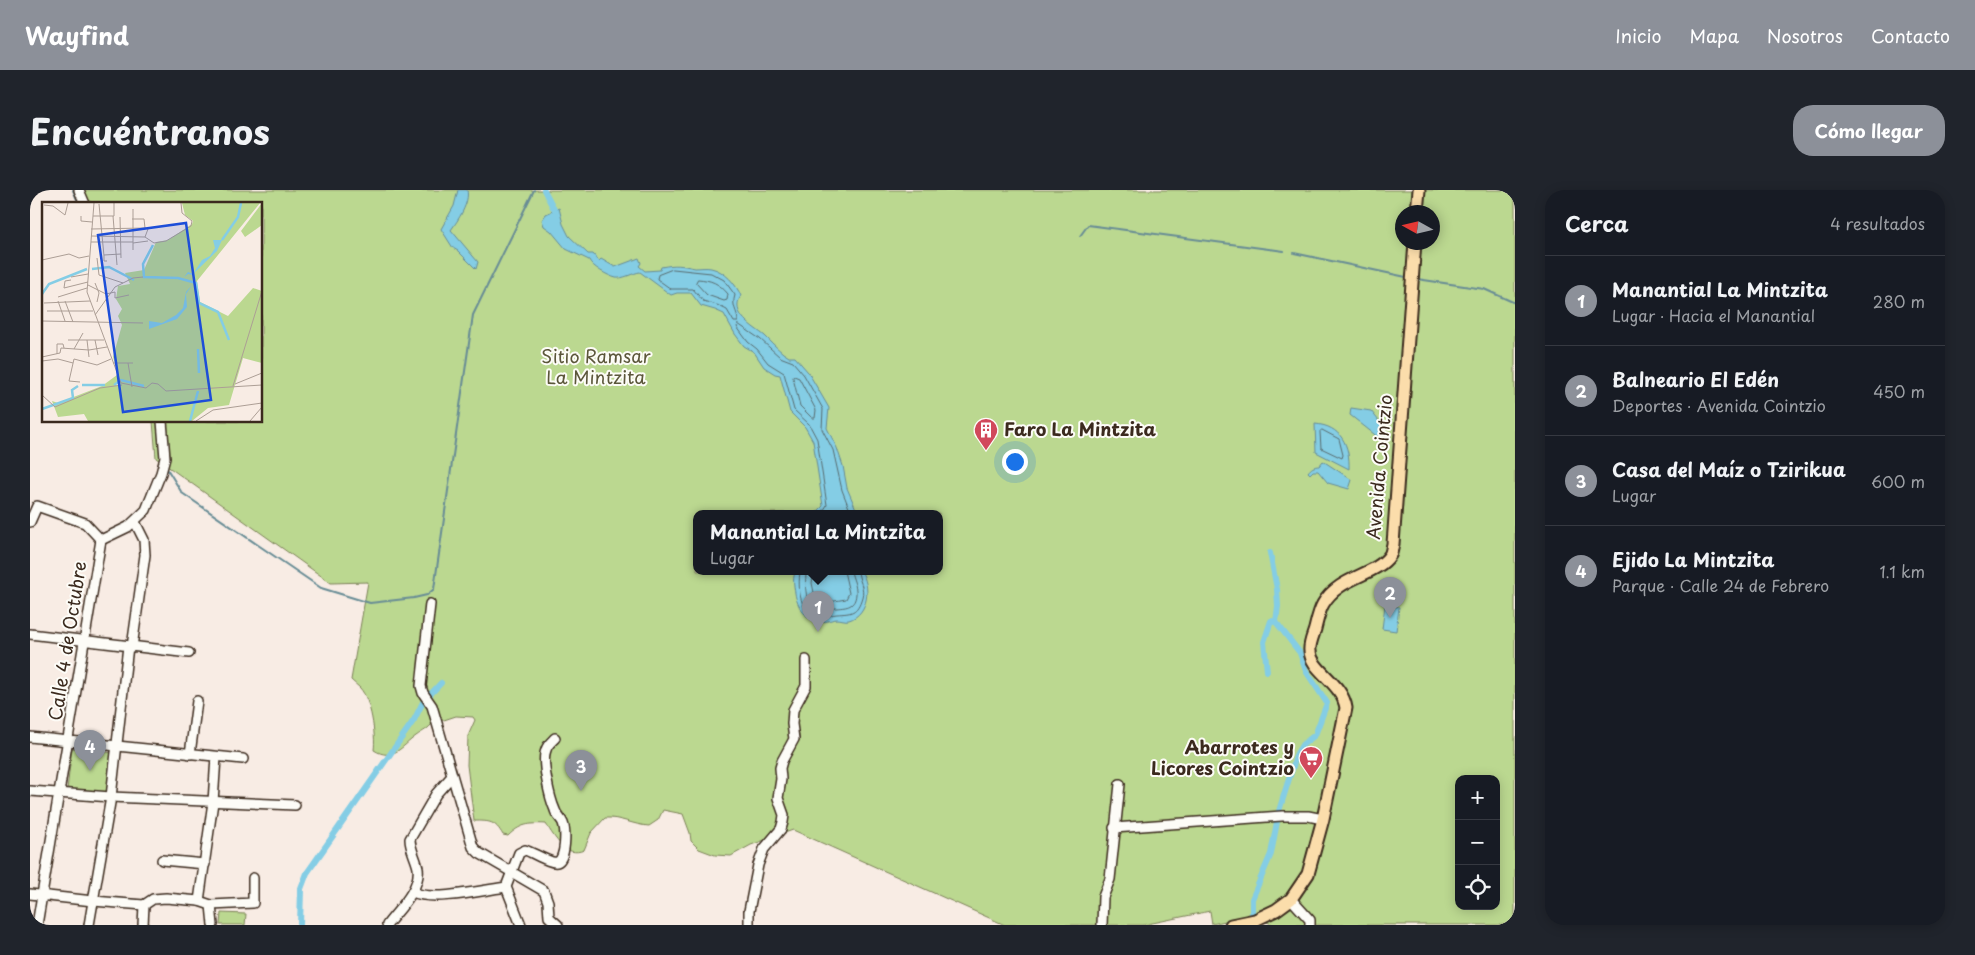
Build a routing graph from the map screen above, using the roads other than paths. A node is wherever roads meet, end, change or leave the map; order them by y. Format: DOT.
graph roads {
  1 [pos="79,190"];
  2 [pos="1419,190"];
  3 [pos="84,202"];
  4 [pos="1418,205"];
  5 [pos="1414,250"];
  6 [pos="162,422"];
  7 [pos="30,522"];
  8 [pos="134,522"];
  9 [pos="101,540"];
  10 [pos="430,604"];
  11 [pos="30,634"];
  12 [pos="84,641"];
  13 [pos="130,647"];
  14 [pos="189,653"];
  15 [pos="806,660"];
  16 [pos="197,700"];
  17 [pos="30,737"];
  18 [pos="555,738"];
  19 [pos="68,742"];
  20 [pos="118,747"];
  21 [pos="190,754"];
  22 [pos="216,756"];
  23 [pos="243,759"];
  24 [pos="452,776"];
  25 [pos="1120,784"];
  26 [pos="30,791"];
  27 [pos="59,793"];
  28 [pos="111,797"];
  29 [pos="213,802"];
  30 [pos="295,805"];
  31 [pos="1322,819"];
  32 [pos="1114,828"];
  33 [pos="162,860"];
  34 [pos="205,864"];
  35 [pos="512,872"];
  36 [pos="253,878"];
  37 [pos="506,887"];
  38 [pos="413,892"];
  39 [pos="30,894"];
  40 [pos="42,895"];
  41 [pos="1291,899"];
  42 [pos="92,901"];
  43 [pos="200,901"];
  44 [pos="144,905"];
  45 [pos="211,905"];
  46 [pos="37,925"];
  47 [pos="89,925"];
  48 [pos="143,925"];
  49 [pos="213,925"];
  50 [pos="387,925"];
  51 [pos="521,925"];
  52 [pos="558,925"];
  53 [pos="749,925"];
  54 [pos="1102,925"];
  55 [pos="1231,925"];
  56 [pos="1310,925"];
  1 -- 3 [label="street"];
  2 -- 4 [label="main road"];
  5 -- 31 [label="main road, Avenida Cointzio"];
  6 -- 8 [label="street"];
  7 -- 9 [label="street"];
  8 -- 9 [label="street"];
  8 -- 13 [label="street"];
  9 -- 12 [label="street, Calle 4 de Octubre"];
  10 -- 24 [label="street"];
  11 -- 12 [label="street"];
  12 -- 13 [label="street"];
  12 -- 19 [label="street, Calle 4 de Octubre"];
  13 -- 14 [label="street"];
  13 -- 20 [label="street"];
  15 -- 53 [label="street"];
  16 -- 21 [label="street"];
  17 -- 19 [label="street"];
  18 -- 35 [label="street"];
  19 -- 20 [label="street"];
  19 -- 27 [label="street, Calle 4 de Octubre"];
  20 -- 21 [label="street"];
  20 -- 28 [label="street"];
  21 -- 22 [label="street"];
  22 -- 23 [label="street"];
  22 -- 29 [label="street"];
  24 -- 35 [label="street"];
  24 -- 38 [label="street"];
  25 -- 32 [label="street"];
  26 -- 27 [label="street"];
  27 -- 28 [label="street"];
  27 -- 40 [label="street, Calle 4 de Octubre"];
  28 -- 29 [label="street"];
  28 -- 42 [label="street"];
  29 -- 30 [label="street"];
  29 -- 34 [label="street"];
  31 -- 32 [label="street"];
  31 -- 41 [label="main road, Avenida Cointzio"];
  32 -- 54 [label="street"];
  33 -- 34 [label="street"];
  34 -- 43 [label="street"];
  35 -- 37 [label="street"];
  35 -- 52 [label="street"];
  36 -- 45 [label="street"];
  37 -- 38 [label="street"];
  37 -- 51 [label="street"];
  38 -- 50 [label="street"];
  39 -- 40 [label="street"];
  40 -- 42 [label="street"];
  40 -- 46 [label="street, Calle 4 de Octubre"];
  41 -- 55 [label="main road, Avenida Cointzio"];
  41 -- 56 [label="street"];
  42 -- 44 [label="street"];
  42 -- 47 [label="street"];
  43 -- 44 [label="street"];
  43 -- 45 [label="street"];
  44 -- 48 [label="street"];
  45 -- 49 [label="street"];
}
